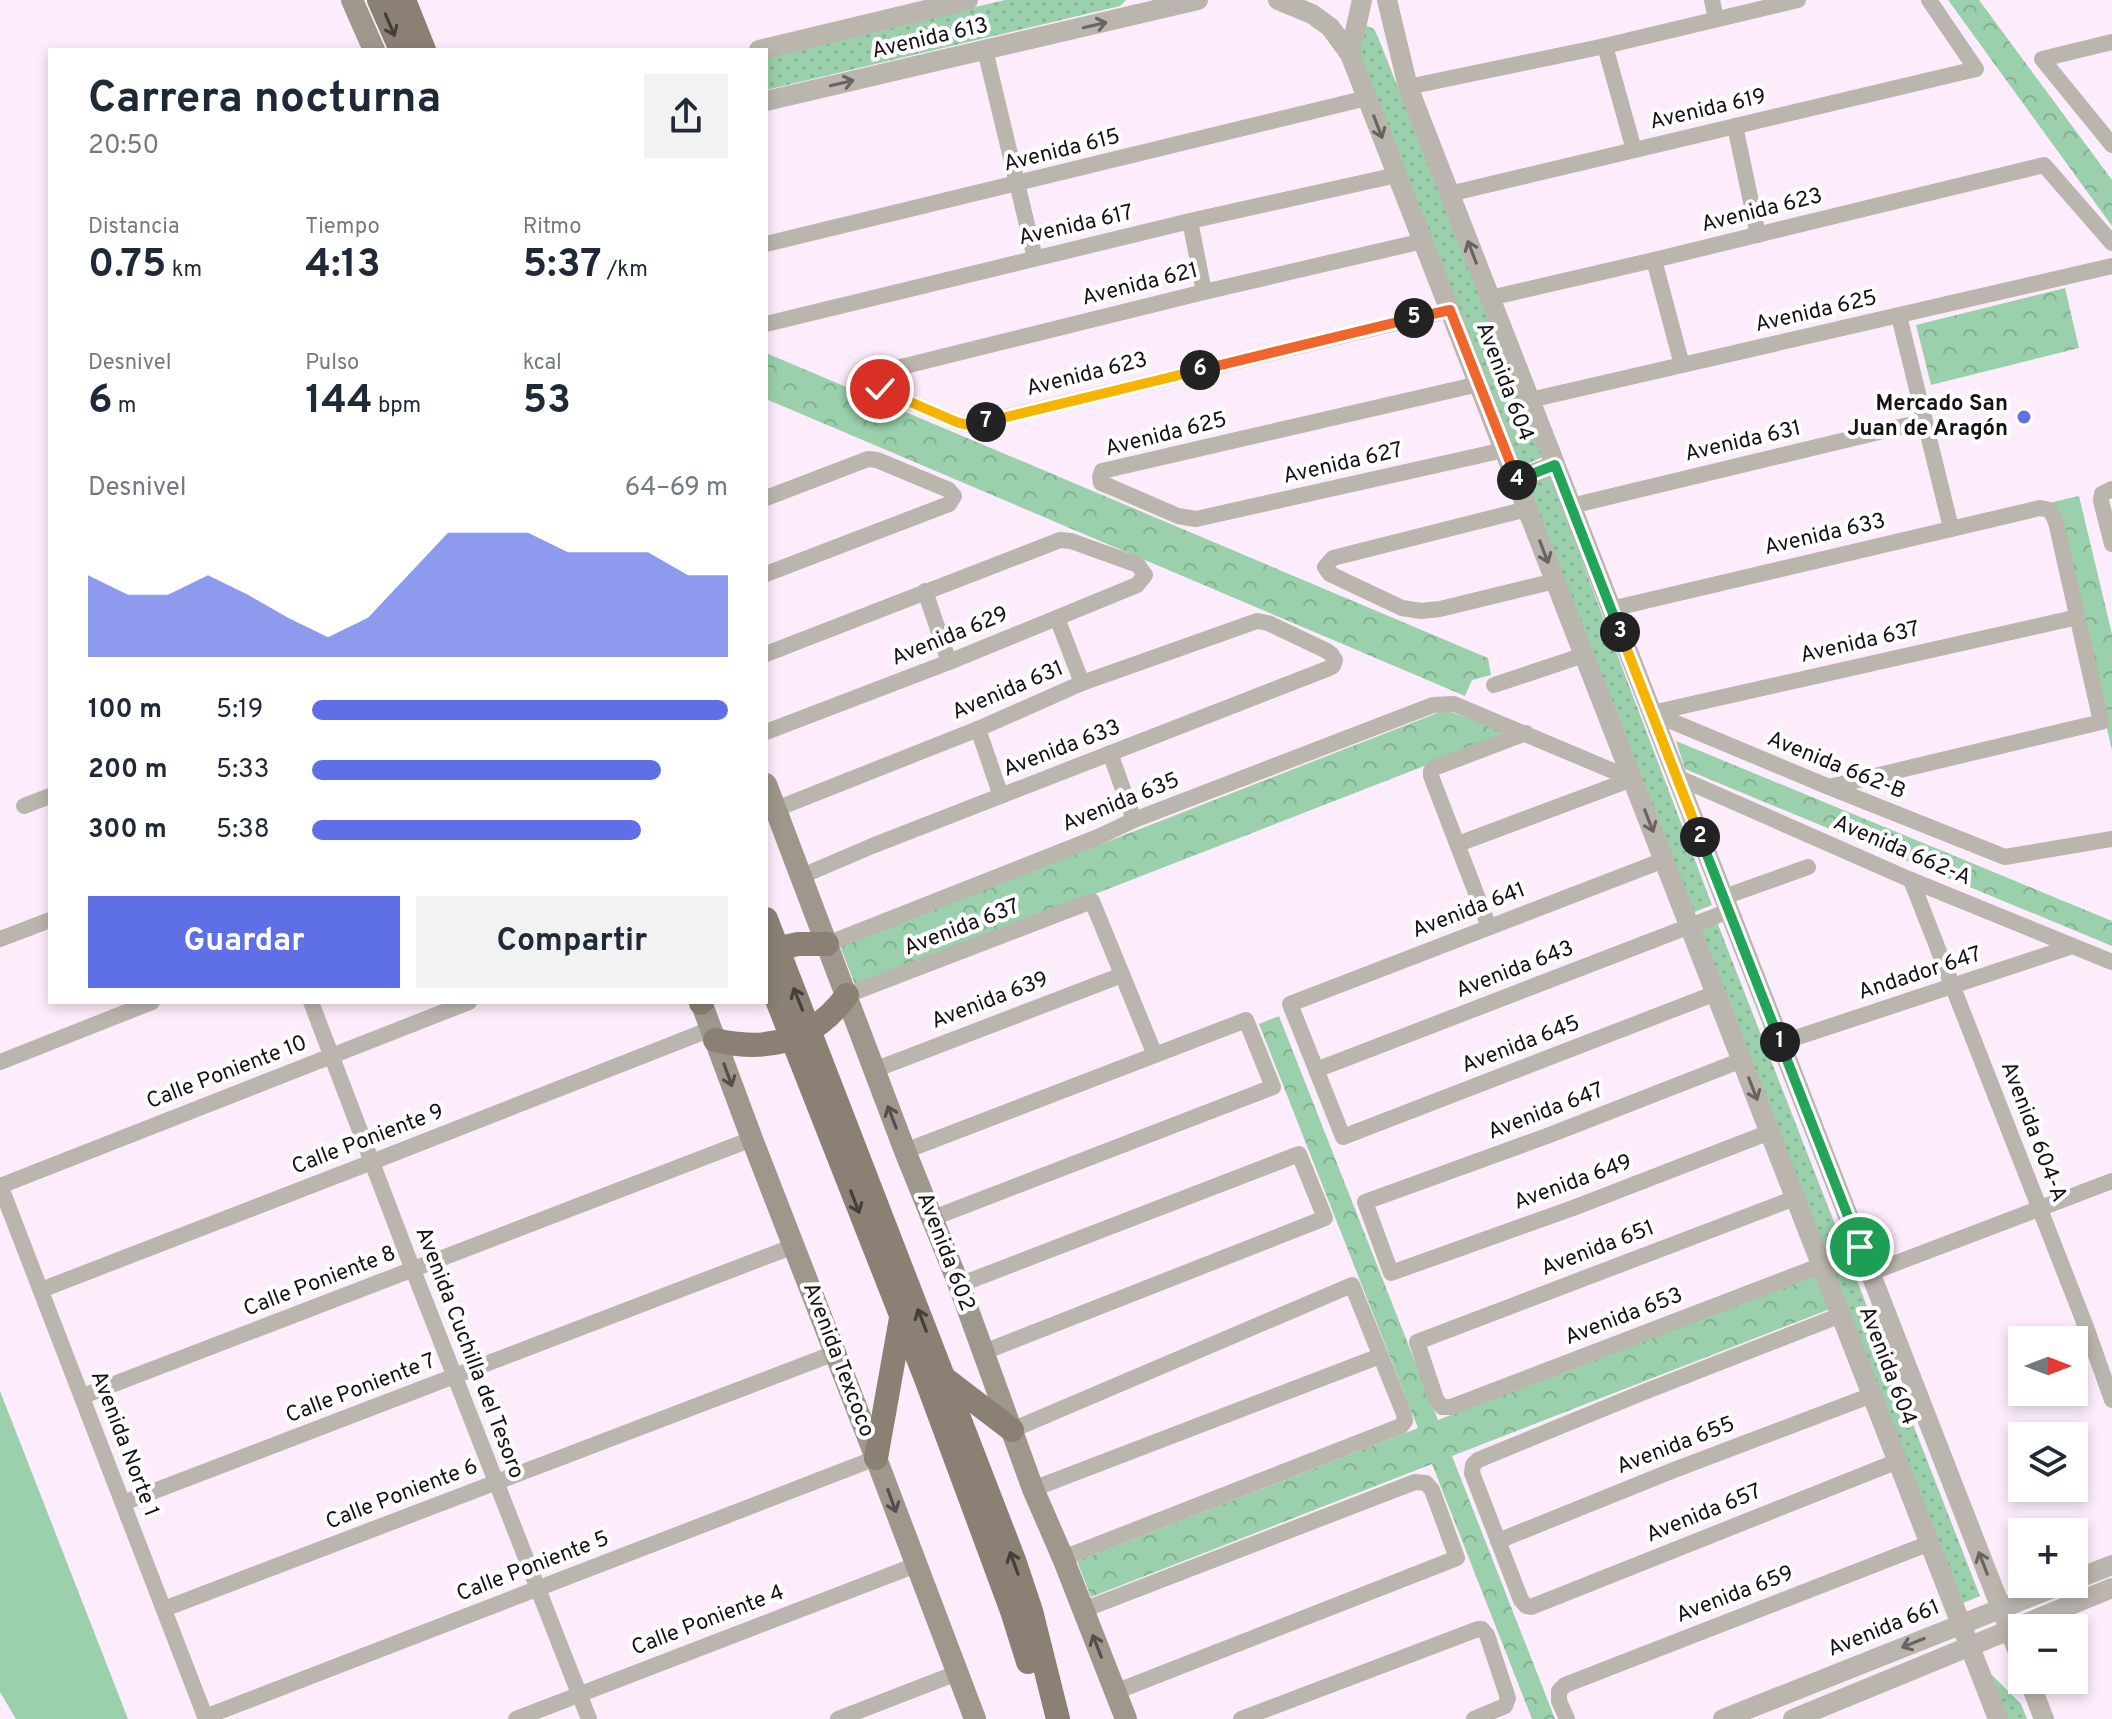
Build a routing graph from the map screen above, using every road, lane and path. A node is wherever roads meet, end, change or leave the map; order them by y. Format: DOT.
graph roads {
  1 [pos="352,0"];
  2 [pos="379,0"];
  3 [pos="404,0"];
  4 [pos="968,0"];
  5 [pos="1198,0"];
  6 [pos="1278,0"];
  7 [pos="1712,0"];
  8 [pos="1798,0"];
  9 [pos="1929,0"];
  10 [pos="1392,3"];
  11 [pos="1150,6"];
  12 [pos="1360,6"];
  13 [pos="1716,19"];
  14 [pos="2112,42"];
  15 [pos="1605,46"];
  16 [pos="373,48"];
  17 [pos="400,48"];
  18 [pos="423,48"];
  19 [pos="767,48"];
  20 [pos="985,50"];
  21 [pos="1350,54"];
  22 [pos="1408,87"];
  23 [pos="1367,98"];
  24 [pos="768,101"];
  25 [pos="1735,126"];
  26 [pos="2112,145"];
  27 [pos="1634,150"];
  28 [pos="1397,175"];
  29 [pos="1017,185"];
  30 [pos="1449,194"];
  31 [pos="1190,221"];
  32 [pos="1758,235"];
  33 [pos="1423,241"];
  34 [pos="2112,243"];
  35 [pos="768,244"];
  36 [pos="1035,258"];
  37 [pos="1654,260"];
  38 [pos="2112,266"];
  39 [pos="1204,292"];
  40 [pos="1490,298"];
  41 [pos="1450,310"];
  42 [pos="1899,316"];
  43 [pos="768,324"];
  44 [pos="1682,365"];
  45 [pos="1479,384"];
  46 [pos="1530,400"];
  47 [pos="1925,421"];
  48 [pos="967,425"];
  49 [pos="1504,450"];
  50 [pos="1555,465"];
  51 [pos="1516,480"];
  52 [pos="2107,491"];
  53 [pos="768,497"];
  54 [pos="1571,506"];
  55 [pos="1527,509"];
  56 [pos="1190,519"];
  57 [pos="1951,528"];
  58 [pos="2112,544"];
  59 [pos="768,573"];
  60 [pos="1555,581"];
  61 [pos="925,591"];
  62 [pos="1611,609"];
  63 [pos="2078,617"];
  64 [pos="1057,618"];
  65 [pos="768,653"];
  66 [pos="1584,655"];
  67 [pos="1335,660"];
  68 [pos="949,662"];
  69 [pos="1082,683"];
  70 [pos="1494,685"];
  71 [pos="1652,713"];
  72 [pos="978,729"];
  73 [pos="768,731"];
  74 [pos="1526,733"];
  75 [pos="1110,753"];
  76 [pos="1677,777"];
  77 [pos="1632,779"];
  78 [pos="1829,787"];
  79 [pos="768,789"];
  80 [pos="1001,796"];
  81 [pos="48,797"];
  82 [pos="24,806"];
  83 [pos="776,809"];
  84 [pos="1134,820"];
  85 [pos="2112,839"];
  86 [pos="1458,844"];
  87 [pos="1664,860"];
  88 [pos="1808,867"];
  89 [pos="802,876"];
  90 [pos="1911,880"];
  91 [pos="1726,904"];
  92 [pos="48,921"];
  93 [pos="1489,927"];
  94 [pos="1690,927"];
  95 [pos="768,929"];
  96 [pos="0,939"];
  97 [pos="827,944"];
  98 [pos="2073,946"];
  99 [pos="772,949"];
  100 [pos="2112,962"];
  101 [pos="1122,975"];
  102 [pos="768,976"];
  103 [pos="1952,986"];
  104 [pos="1716,993"];
  105 [pos="847,995"];
  106 [pos="147,1004"];
  107 [pos="312,1004"];
  108 [pos="464,1004"];
  109 [pos="702,1004"];
  110 [pos="713,1034"];
  111 [pos="801,1034"];
  112 [pos="1780,1043"];
  113 [pos="1155,1055"];
  114 [pos="332,1056"];
  115 [pos="1742,1060"];
  116 [pos="0,1062"];
  117 [pos="874,1070"];
  118 [pos="1316,1070"];
  119 [pos="1770,1132"];
  120 [pos="752,1139"];
  121 [pos="905,1151"];
  122 [pos="372,1162"];
  123 [pos="2112,1181"];
  124 [pos="0,1185"];
  125 [pos="1795,1198"];
  126 [pos="2039,1208"];
  127 [pos="933,1218"];
  128 [pos="794,1246"];
  129 [pos="1822,1265"];
  130 [pos="413,1270"];
  131 [pos="1391,1273"];
  132 [pos="1870,1273"];
  133 [pos="959,1285"];
  134 [pos="41,1290"];
  135 [pos="1841,1315"];
  136 [pos="901,1318"];
  137 [pos="984,1352"];
  138 [pos="835,1353"];
  139 [pos="1380,1356"];
  140 [pos="454,1377"];
  141 [pos="944,1378"];
  142 [pos="1872,1395"];
  143 [pos="83,1396"];
  144 [pos="2112,1400"];
  145 [pos="1442,1407"];
  146 [pos="1012,1430"];
  147 [pos="876,1458"];
  148 [pos="1898,1461"];
  149 [pos="496,1482"];
  150 [pos="1033,1489"];
  151 [pos="123,1503"];
  152 [pos="1498,1541"];
  153 [pos="1930,1543"];
  154 [pos="1063,1558"];
  155 [pos="916,1565"];
  156 [pos="2112,1565"];
  157 [pos="2088,1574"];
  158 [pos="537,1588"];
  159 [pos="2112,1588"];
  160 [pos="2028,1598"];
  161 [pos="164,1609"];
  162 [pos="2001,1609"];
  163 [pos="1083,1610"];
  164 [pos="2050,1614"];
  165 [pos="1961,1624"];
  166 [pos="2008,1626"];
  167 [pos="2008,1632"];
  168 [pos="1970,1647"];
  169 [pos="957,1673"];
  170 [pos="1115,1692"];
  171 [pos="579,1694"];
  172 [pos="2034,1694"];
  173 [pos="206,1718"];
  174 [pos="516,1719"];
  175 [pos="589,1719"];
  176 [pos="838,1719"];
  177 [pos="975,1719"];
  178 [pos="1043,1719"];
  179 [pos="1058,1719"];
  180 [pos="1126,1719"];
  181 [pos="1241,1719"];
  182 [pos="1474,1719"];
  183 [pos="1567,1719"];
  184 [pos="1723,1719"];
  185 [pos="1793,1719"];
  186 [pos="1998,1719"];
  187 [pos="2044,1719"];
  1 -- 16 [label="main road"];
  2 -- 17 [label="main road, one-way"];
  3 -- 18 [label="main road"];
  4 -- 19 [label="street, Avenida 613"];
  5 -- 11 [label="street, Avenida 613"];
  6 -- 21 [label="street, Avenida 604"];
  7 -- 13 [label="street"];
  8 -- 13 [label="street"];
  9 -- 25 [label="street, Avenida 619"];
  10 -- 12 [label="street"];
  10 -- 22 [label="street, Avenida 604"];
  20 -- 11 [label="street, Avenida 613, one-way"];
  12 -- 21 [label="street"];
  13 -- 15 [label="street"];
  14 -- 26 [label="street"];
  15 -- 22 [label="street"];
  15 -- 27 [label="street"];
  24 -- 20 [label="street, Avenida 613, one-way"];
  20 -- 29 [label="street"];
  21 -- 23 [label="street, Avenida 604"];
  22 -- 30 [label="street, Avenida 604"];
  23 -- 28 [label="street, Avenida 604, one-way"];
  23 -- 29 [label="street, Avenida 615"];
  25 -- 27 [label="street, Avenida 619"];
  25 -- 32 [label="street"];
  27 -- 30 [label="street, Avenida 619"];
  28 -- 31 [label="street, Avenida 617"];
  28 -- 33 [label="street, Avenida 604"];
  29 -- 35 [label="street, Avenida 615"];
  29 -- 36 [label="street"];
  40 -- 30 [label="street, Avenida 604, one-way"];
  31 -- 36 [label="street, Avenida 617"];
  31 -- 39 [label="street"];
  32 -- 34 [label="street, Avenida 623"];
  32 -- 37 [label="street, Avenida 623"];
  33 -- 39 [label="street, Avenida 621"];
  33 -- 41 [label="street, Avenida 604"];
  36 -- 43 [label="street, Avenida 617"];
  37 -- 40 [label="street, Avenida 623"];
  37 -- 44 [label="street"];
  38 -- 42 [label="street, Avenida 625"];
  39 -- 48 [label="street, Avenida 621"];
  40 -- 46 [label="street, Avenida 604"];
  41 -- 45 [label="street, Avenida 604"];
  41 -- 48 [label="street, Avenida 623"];
  42 -- 44 [label="street, Avenida 625"];
  42 -- 47 [label="street"];
  44 -- 46 [label="street, Avenida 625"];
  45 -- 49 [label="street, Avenida 604"];
  45 -- 56 [label="street, Avenida 625"];
  46 -- 50 [label="street, Avenida 604"];
  47 -- 54 [label="street, Avenida 631"];
  47 -- 57 [label="street"];
  49 -- 51 [label="street, Avenida 604"];
  49 -- 56 [label="street, Avenida 627"];
  50 -- 51 [label="street"];
  50 -- 54 [label="street, Avenida 604"];
  51 -- 55 [label="street, Avenida 604"];
  52 -- 58 [label="street"];
  53 -- 59 [label="street"];
  54 -- 62 [label="street, Avenida 604"];
  55 -- 60 [label="street, Avenida 604, one-way"];
  55 -- 60 [label="street"];
  57 -- 62 [label="street, Avenida 633"];
  57 -- 63 [label="street, Avenida 633"];
  60 -- 66 [label="street, Avenida 604"];
  61 -- 64 [label="street, Avenida 629"];
  61 -- 65 [label="street"];
  61 -- 68 [label="street"];
  62 -- 71 [label="street, Avenida 604"];
  63 -- 71 [label="street, Avenida 637"];
  63 -- 78 [label="street"];
  64 -- 68 [label="street, Avenida 629"];
  64 -- 69 [label="street"];
  66 -- 70 [label="street"];
  66 -- 77 [label="street, Avenida 604"];
  67 -- 69 [label="street, Avenida 631"];
  67 -- 75 [label="street, Avenida 633"];
  68 -- 73 [label="street, Avenida 629"];
  69 -- 72 [label="street, Avenida 631"];
  71 -- 76 [label="street, Avenida 604"];
  71 -- 78 [label="street, Avenida 662-B"];
  72 -- 80 [label="street"];
  72 -- 83 [label="street, Avenida 631"];
  74 -- 77 [label="street"];
  74 -- 84 [label="street, Avenida 635"];
  74 -- 86 [label="street"];
  75 -- 80 [label="street, Avenida 633"];
  75 -- 84 [label="street"];
  76 -- 90 [label="street, Avenida 662-A"];
  76 -- 91 [label="street, Avenida 604"];
  77 -- 86 [label="street"];
  77 -- 87 [label="street, Avenida 604, one-way"];
  78 -- 85 [label="street, Avenida 662-B"];
  79 -- 83 [label="main road, Avenida 602"];
  80 -- 89 [label="street, Avenida 633"];
  81 -- 82 [label="street"];
  83 -- 89 [label="main road, Avenida 602"];
  84 -- 97 [label="street, Avenida 635"];
  86 -- 93 [label="street"];
  87 -- 93 [label="street, Avenida 641"];
  87 -- 94 [label="street, Avenida 604"];
  88 -- 91 [label="street, Avenida 643"];
  89 -- 97 [label="main road, Avenida 602"];
  90 -- 98 [label="street, Avenida 662-A"];
  90 -- 103 [label="street, Avenida 604-A"];
  91 -- 94 [label="street, Avenida 643"];
  91 -- 112 [label="street, Avenida 604"];
  92 -- 96 [label="street"];
  93 -- 118 [label="street, Avenida 641"];
  94 -- 104 [label="street, Avenida 604"];
  94 -- 118 [label="street, Avenida 643"];
  95 -- 99 [label="main road, Avenida 602"];
  97 -- 99 [label="main road"];
  97 -- 105 [label="main road, Avenida 602"];
  98 -- 100 [label="street, Avenida 662-A"];
  98 -- 103 [label="street, Andador 647"];
  111 -- 99 [label="main road, Avenida 602, one-way"];
  101 -- 105 [label="street, Avenida 637"];
  101 -- 113 [label="street"];
  101 -- 117 [label="street, Avenida 639"];
  102 -- 111 [label="main road, Avenida 602"];
  103 -- 112 [label="street, Andador 647"];
  103 -- 126 [label="street, Avenida 604-A"];
  104 -- 115 [label="street, Avenida 604"];
  104 -- 118 [label="street, Avenida 645"];
  105 -- 111 [label="main road"];
  105 -- 117 [label="main road, Avenida 602"];
  106 -- 116 [label="street"];
  107 -- 114 [label="street, Avenida Cuchilla del Tesoro"];
  108 -- 114 [label="street, Calle Poniente 10"];
  109 -- 110 [label="main road, Avenida Texcoco"];
  110 -- 111 [label="main road"];
  110 -- 120 [label="main road, Avenida Texcoco, one-way"];
  110 -- 122 [label="street, Calle Poniente 9"];
  111 -- 136 [label="main road, Avenida 602, one-way"];
  141 -- 111 [label="main road, Avenida 602, one-way"];
  112 -- 132 [label="street, Avenida 604"];
  113 -- 121 [label="street"];
  113 -- 127 [label="street"];
  114 -- 122 [label="street, Avenida Cuchilla del Tesoro"];
  114 -- 124 [label="street, Calle Poniente 10"];
  115 -- 119 [label="street, Avenida 604, one-way"];
  115 -- 131 [label="street, Avenida 647"];
  121 -- 117 [label="main road, Avenida 602, one-way"];
  119 -- 125 [label="street, Avenida 604"];
  119 -- 131 [label="street, Avenida 649"];
  120 -- 128 [label="main road, Avenida Texcoco"];
  120 -- 130 [label="street, Calle Poniente 8"];
  121 -- 127 [label="main road, Avenida 602"];
  122 -- 130 [label="street, Avenida Cuchilla del Tesoro"];
  122 -- 134 [label="street, Calle Poniente 9"];
  123 -- 126 [label="street"];
  124 -- 134 [label="street, Avenida Norte 1"];
  125 -- 129 [label="street, Avenida 604"];
  125 -- 145 [label="street, Avenida 651"];
  126 -- 132 [label="street"];
  126 -- 144 [label="street, Avenida 604-A"];
  127 -- 133 [label="main road, Avenida 602"];
  128 -- 138 [label="main road, Avenida Texcoco"];
  128 -- 140 [label="street, Calle Poniente 7"];
  129 -- 135 [label="street, Avenida 604"];
  129 -- 145 [label="street, Avenida 653"];
  130 -- 140 [label="street, Avenida Cuchilla del Tesoro"];
  130 -- 143 [label="street, Calle Poniente 8"];
  162 -- 132 [label="street, Avenida 604, one-way"];
  133 -- 137 [label="main road, Avenida 602"];
  133 -- 137 [label="street"];
  134 -- 143 [label="street, Avenida Norte 1"];
  135 -- 142 [label="street, Avenida 604"];
  135 -- 152 [label="street"];
  136 -- 147 [label="main road"];
  136 -- 178 [label="main road, Avenida 602"];
  137 -- 146 [label="main road, Avenida 602"];
  138 -- 147 [label="main road, Avenida Texcoco"];
  138 -- 149 [label="street, Calle Poniente 6"];
  139 -- 146 [label="street"];
  139 -- 150 [label="street"];
  139 -- 154 [label="street"];
  140 -- 149 [label="street, Avenida Cuchilla del Tesoro"];
  140 -- 151 [label="street, Calle Poniente 7"];
  141 -- 146 [label="main road"];
  179 -- 141 [label="main road, Avenida 602, one-way"];
  142 -- 148 [label="street, Avenida 604"];
  142 -- 152 [label="street, Avenida 655"];
  143 -- 151 [label="street, Avenida Norte 1"];
  146 -- 150 [label="main road, Avenida 602"];
  147 -- 155 [label="main road, Avenida Texcoco, one-way"];
  147 -- 158 [label="street, Calle Poniente 5"];
  148 -- 152 [label="street, Avenida 657"];
  148 -- 153 [label="street, Avenida 604"];
  149 -- 158 [label="street, Avenida Cuchilla del Tesoro"];
  149 -- 161 [label="street, Calle Poniente 6"];
  150 -- 154 [label="main road, Avenida 602"];
  151 -- 161 [label="street, Avenida Norte 1"];
  153 -- 165 [label="street, Avenida 604"];
  153 -- 183 [label="street, Avenida 659"];
  154 -- 163 [label="main road, Avenida 602"];
  155 -- 169 [label="main road, Avenida Texcoco"];
  155 -- 171 [label="street, Calle Poniente 4"];
  156 -- 157 [label="street"];
  158 -- 171 [label="street, Avenida Cuchilla del Tesoro"];
  158 -- 173 [label="street, Calle Poniente 5"];
  159 -- 164 [label="street"];
  160 -- 162 [label="street, Avenida 661"];
  161 -- 173 [label="street, Avenida Norte 1"];
  162 -- 165 [label="street, Avenida 661"];
  162 -- 166 [label="street, Avenida 604"];
  170 -- 163 [label="main road, Avenida 602, one-way"];
  163 -- 170 [label="street"];
  165 -- 168 [label="street, Avenida 604"];
  165 -- 184 [label="street, Avenida 661, one-way"];
  167 -- 168 [label="street"];
  168 -- 185 [label="street"];
  168 -- 186 [label="street, Avenida 604"];
  169 -- 176 [label="street"];
  169 -- 177 [label="main road, Avenida Texcoco"];
  170 -- 180 [label="main road, Avenida 602"];
  171 -- 174 [label="street, Calle Poniente 4"];
  171 -- 175 [label="street, Avenida Cuchilla del Tesoro"];
  172 -- 187 [label="street"];
  181 -- 182 [label="street"];
}
